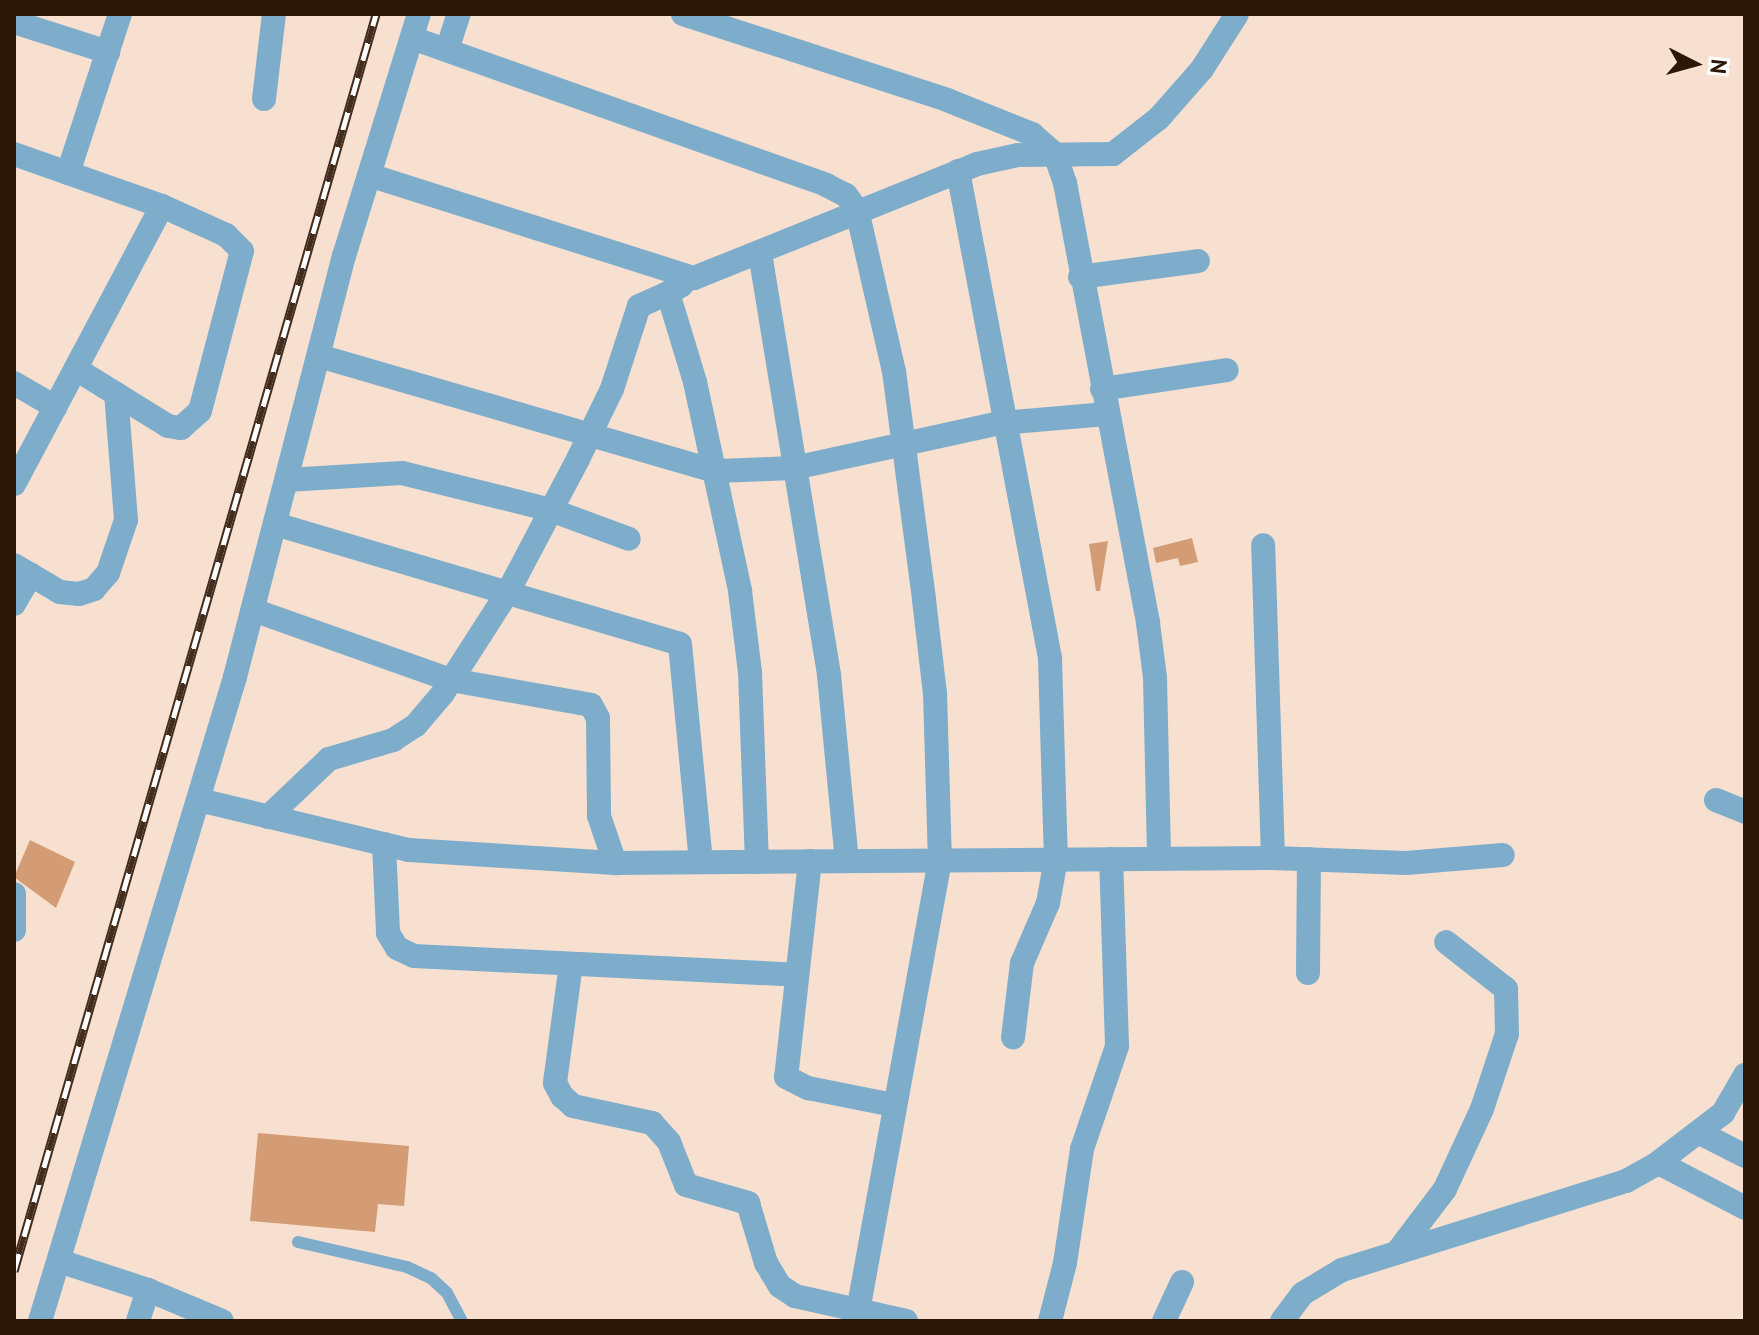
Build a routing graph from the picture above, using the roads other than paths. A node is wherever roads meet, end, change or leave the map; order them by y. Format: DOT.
graph roads {
  1 [pos="120,14"];
  2 [pos="274,14"];
  3 [pos="419,14"];
  4 [pos="459,14"];
  5 [pos="683,14"];
  6 [pos="1237,14"];
  7 [pos="14,22"];
  8 [pos="412,38"];
  9 [pos="447,50"];
  10 [pos="108,52"];
  11 [pos="264,99"];
  12 [pos="14,154"];
  13 [pos="1055,154"];
  14 [pos="958,171"];
  15 [pos="68,173"];
  16 [pos="369,175"];
  17 [pos="162,206"];
  18 [pos="857,210"];
  19 [pos="760,253"];
  20 [pos="1198,261"];
  21 [pos="1080,277"];
  22 [pos="694,278"];
  23 [pos="668,293"];
  24 [pos="319,356"];
  25 [pos="76,369"];
  26 [pos="1227,370"];
  27 [pos="14,383"];
  28 [pos="1102,389"];
  29 [pos="116,393"];
  30 [pos="55,407"];
  31 [pos="1107,414"];
  32 [pos="1001,423"];
  33 [pos="590,435"];
  34 [pos="903,441"];
  35 [pos="794,468"];
  36 [pos="716,471"];
  37 [pos="287,480"];
  38 [pos="14,483"];
  39 [pos="548,509"];
  40 [pos="275,524"];
  41 [pos="629,539"];
  42 [pos="1263,545"];
  43 [pos="22,570"];
  44 [pos="509,590"];
  45 [pos="14,604"];
  46 [pos="253,610"];
  47 [pos="451,680"];
  48 [pos="199,800"];
  49 [pos="1716,800"];
  50 [pos="1745,812"];
  51 [pos="268,817"];
  52 [pos="384,844"];
  53 [pos="1503,855"];
  54 [pos="1159,858"];
  55 [pos="1273,858"];
  56 [pos="1056,859"];
  57 [pos="1111,859"];
  58 [pos="1309,859"];
  59 [pos="940,860"];
  60 [pos="810,861"];
  61 [pos="847,861"];
  62 [pos="701,862"];
  63 [pos="757,862"];
  64 [pos="615,863"];
  65 [pos="14,894"];
  66 [pos="14,930"];
  67 [pos="1446,942"];
  68 [pos="571,964"];
  69 [pos="1308,973"];
  70 [pos="797,975"];
  71 [pos="1013,1037"];
  72 [pos="1744,1078"];
  73 [pos="893,1105"];
  74 [pos="1734,1119"];
  75 [pos="1702,1134"];
  76 [pos="1745,1156"];
  77 [pos="1659,1163"];
  78 [pos="1745,1208"];
  79 [pos="298,1242"];
  80 [pos="1398,1251"];
  81 [pos="59,1261"];
  82 [pos="1182,1282"];
  83 [pos="148,1290"];
  84 [pos="857,1314"];
  85 [pos="40,1321"];
  86 [pos="138,1321"];
  87 [pos="222,1321"];
  88 [pos="462,1321"];
  89 [pos="906,1321"];
  90 [pos="1050,1321"];
  91 [pos="1164,1321"];
  92 [pos="1282,1321"];
  1 -- 10 [label="street"];
  2 -- 11 [label="street"];
  3 -- 8 [label="street"];
  4 -- 9 [label="street"];
  5 -- 13 [label="street"];
  6 -- 13 [label="street"];
  7 -- 10 [label="street"];
  8 -- 9 [label="street"];
  8 -- 16 [label="street"];
  9 -- 18 [label="street"];
  10 -- 15 [label="street"];
  12 -- 15 [label="street"];
  13 -- 14 [label="street"];
  13 -- 21 [label="street"];
  14 -- 18 [label="street"];
  14 -- 32 [label="street"];
  15 -- 17 [label="street"];
  16 -- 22 [label="street"];
  16 -- 24 [label="street"];
  17 -- 25 [label="street"];
  17 -- 29 [label="street"];
  18 -- 19 [label="street"];
  18 -- 34 [label="street"];
  19 -- 22 [label="street"];
  19 -- 35 [label="street"];
  20 -- 21 [label="street"];
  21 -- 28 [label="street"];
  22 -- 23 [label="street"];
  23 -- 33 [label="street"];
  23 -- 36 [label="street"];
  24 -- 33 [label="street"];
  24 -- 37 [label="street"];
  25 -- 29 [label="street"];
  25 -- 30 [label="street"];
  26 -- 28 [label="street"];
  27 -- 30 [label="street"];
  28 -- 31 [label="street"];
  29 -- 43 [label="street"];
  30 -- 38 [label="street"];
  31 -- 32 [label="street"];
  31 -- 54 [label="street"];
  32 -- 34 [label="street"];
  32 -- 56 [label="street"];
  33 -- 36 [label="street"];
  33 -- 39 [label="street"];
  34 -- 35 [label="street"];
  34 -- 59 [label="street"];
  35 -- 36 [label="street"];
  35 -- 61 [label="street"];
  36 -- 63 [label="street"];
  37 -- 39 [label="street"];
  37 -- 40 [label="street"];
  39 -- 41 [label="street"];
  39 -- 44 [label="street"];
  40 -- 44 [label="street"];
  40 -- 46 [label="street"];
  42 -- 55 [label="street"];
  43 -- 45 [label="street"];
  44 -- 47 [label="street"];
  44 -- 62 [label="street"];
  46 -- 47 [label="street"];
  46 -- 48 [label="street"];
  47 -- 51 [label="street"];
  47 -- 64 [label="street"];
  48 -- 51 [label="street"];
  48 -- 81 [label="street"];
  49 -- 50 [label="street"];
  51 -- 52 [label="street"];
  52 -- 64 [label="street"];
  52 -- 68 [label="street"];
  53 -- 58 [label="street"];
  54 -- 55 [label="street"];
  54 -- 57 [label="street"];
  55 -- 58 [label="street"];
  56 -- 57 [label="street"];
  56 -- 59 [label="street"];
  56 -- 71 [label="street"];
  57 -- 90 [label="street"];
  58 -- 69 [label="street"];
  59 -- 61 [label="street"];
  59 -- 73 [label="street"];
  60 -- 61 [label="street"];
  60 -- 63 [label="street"];
  60 -- 70 [label="street"];
  62 -- 63 [label="street"];
  62 -- 64 [label="street"];
  65 -- 66 [label="street"];
  67 -- 80 [label="street"];
  68 -- 70 [label="street"];
  68 -- 84 [label="street"];
  70 -- 73 [label="street"];
  72 -- 74 [label="street"];
  73 -- 84 [label="street"];
  74 -- 75 [label="street"];
  75 -- 76 [label="street"];
  75 -- 77 [label="street"];
  77 -- 78 [label="street"];
  77 -- 80 [label="street"];
  79 -- 88 [label="lane"];
  80 -- 92 [label="street"];
  81 -- 83 [label="street"];
  81 -- 85 [label="street"];
  82 -- 91 [label="street"];
  83 -- 86 [label="street"];
  83 -- 87 [label="street"];
  84 -- 89 [label="street"];
}
